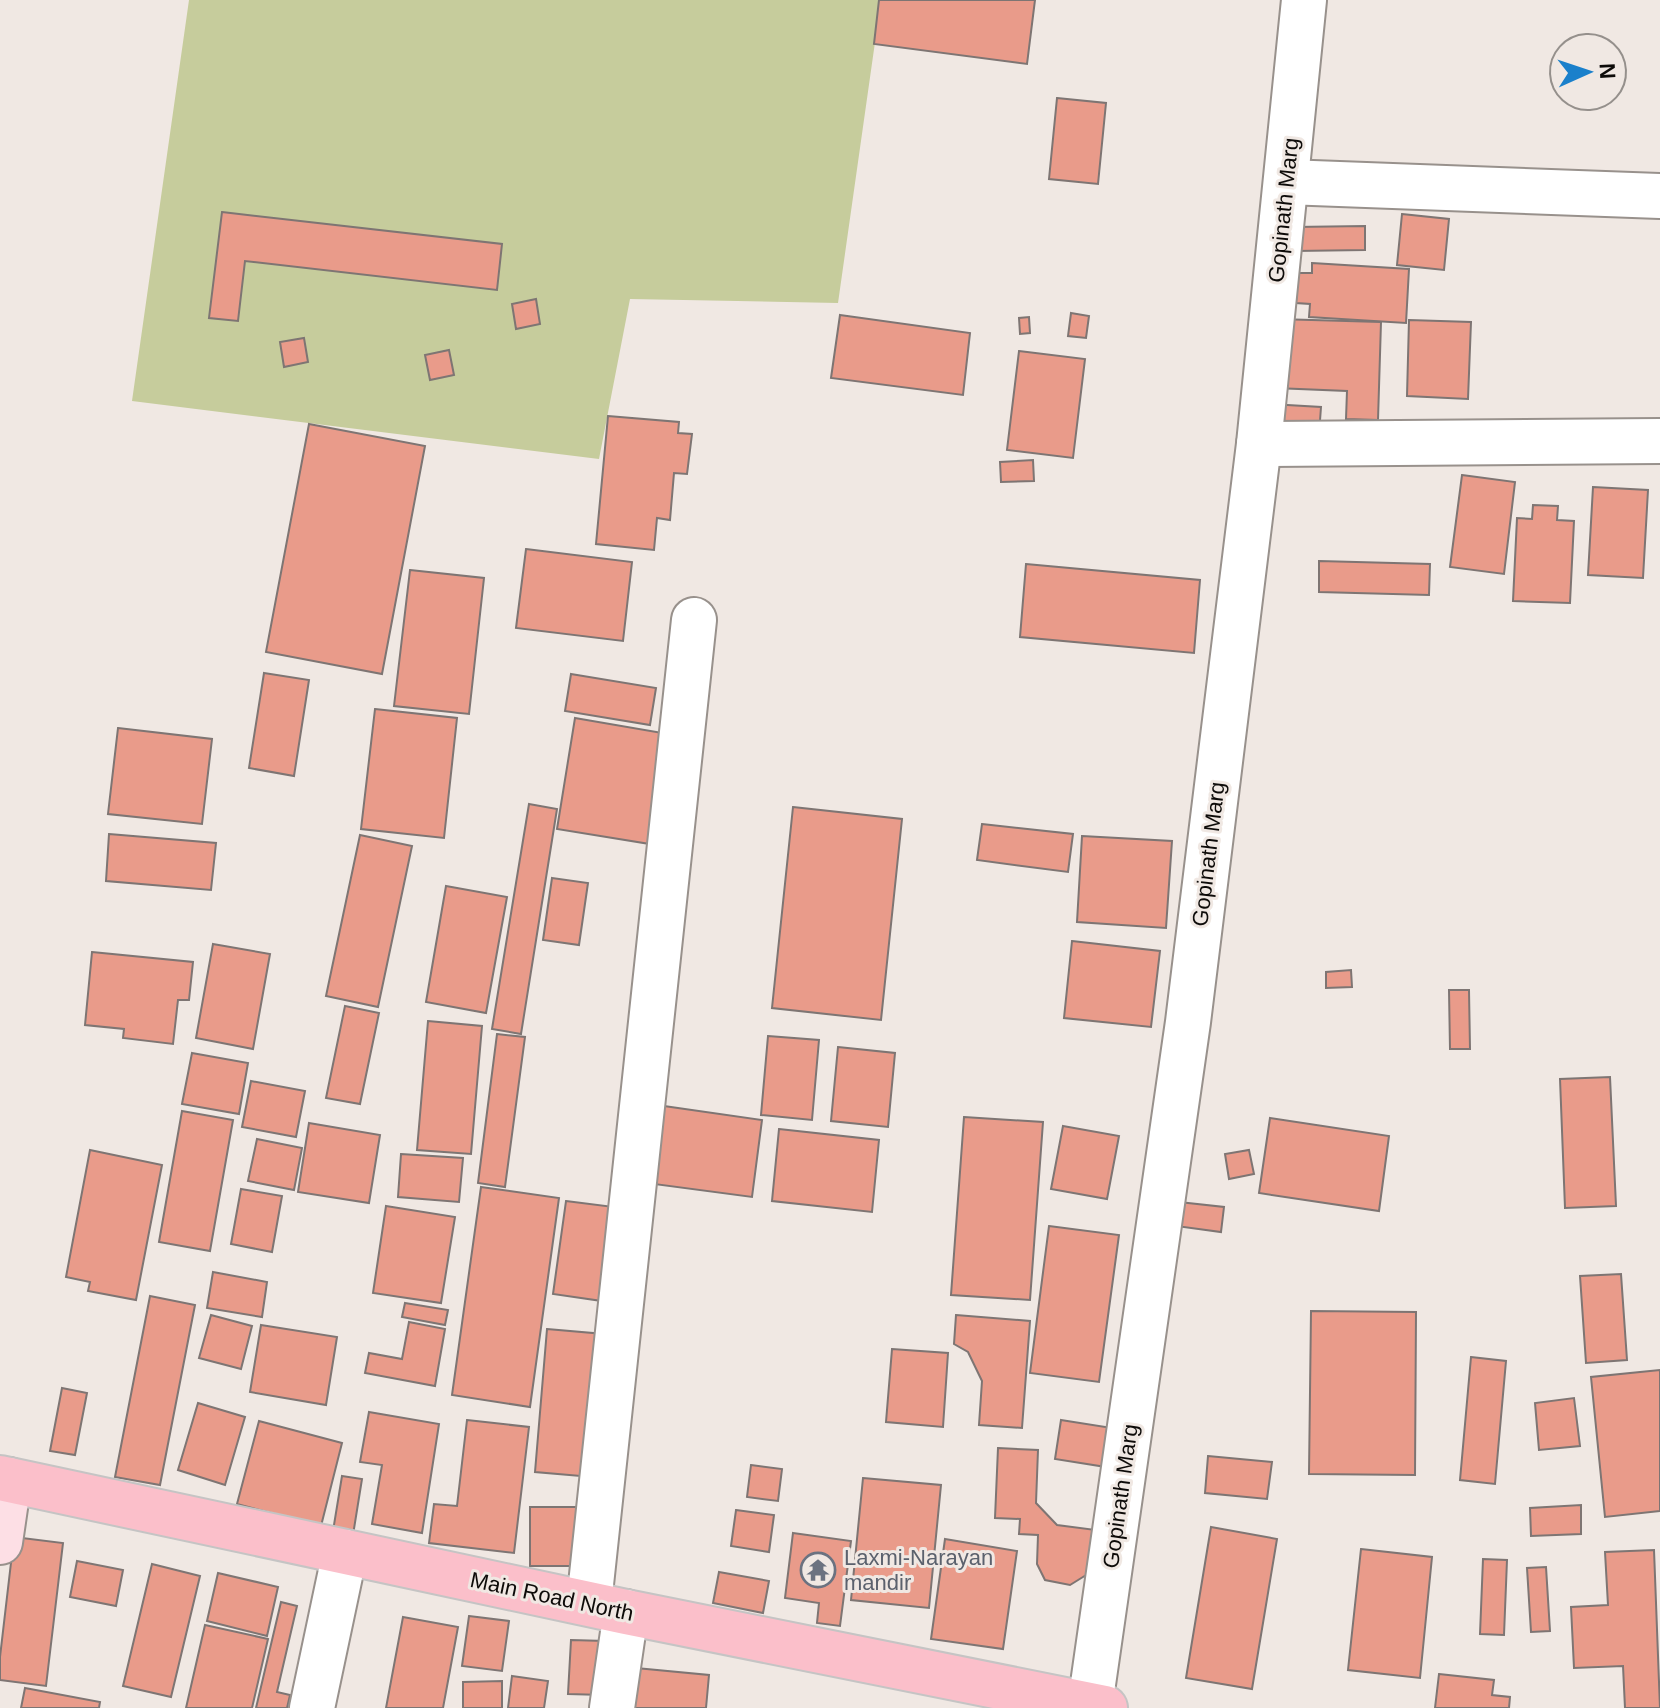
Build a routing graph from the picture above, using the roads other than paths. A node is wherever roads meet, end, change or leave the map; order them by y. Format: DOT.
graph roads {
  1 [pos="1304,0"];
  2 [pos="1286,182"];
  3 [pos="1660,196"];
  4 [pos="1660,441"];
  5 [pos="1259,444"];
  6 [pos="694,620"];
  7 [pos="4,1479"];
  8 [pos="0,1542"];
  9 [pos="345,1552"];
  10 [pos="608,1608"];
  11 [pos="1098,1707"];
  12 [pos="312,1708"];
  13 [pos="612,1708"];
  1 -- 2 [label="street, Gopinath Marg"];
  2 -- 3 [label="street"];
  2 -- 5 [label="street, Gopinath Marg"];
  4 -- 5 [label="street"];
  5 -- 11 [label="street, Gopinath Marg"];
  6 -- 10 [label="street"];
  7 -- 8 [label="street"];
  7 -- 9 [label="main road, Main Road North"];
  9 -- 10 [label="main road, Main Road North"];
  9 -- 12 [label="street"];
  10 -- 11 [label="main road, Main Road North"];
  10 -- 13 [label="street"];
}
